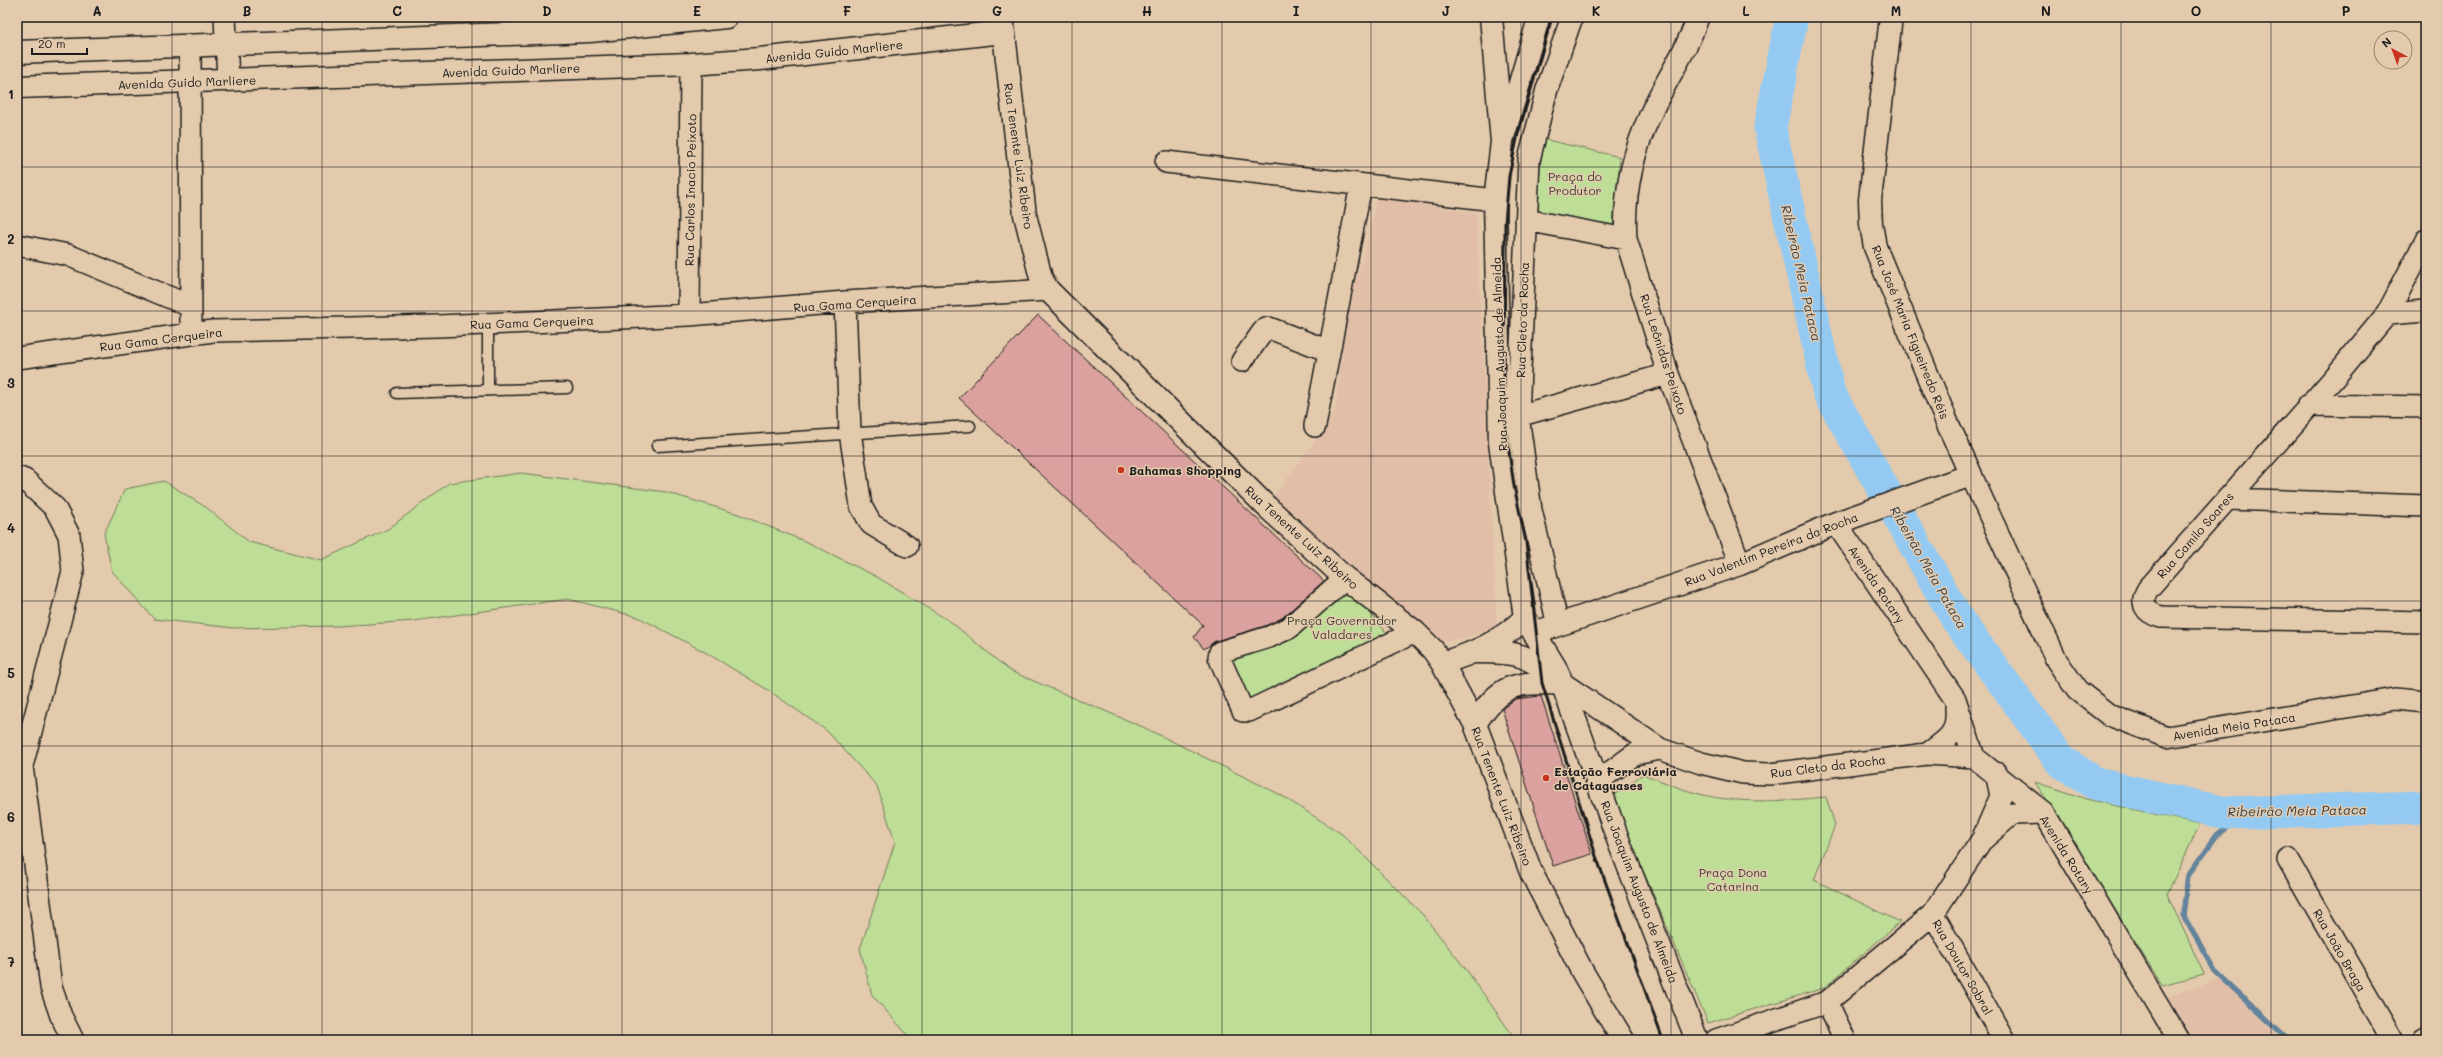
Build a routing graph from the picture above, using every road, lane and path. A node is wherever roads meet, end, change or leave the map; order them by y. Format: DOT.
graph roads {
  1 [pos="225,17"];
  2 [pos="726,17"];
  3 [pos="1491,17"];
  4 [pos="1539,17"];
  5 [pos="1572,17"];
  6 [pos="1698,17"];
  7 [pos="1891,17"];
  8 [pos="678,20"];
  9 [pos="1003,25"];
  10 [pos="190,45"];
  11 [pos="226,45"];
  12 [pos="17,52"];
  13 [pos="691,64"];
  14 [pos="228,80"];
  15 [pos="191,82"];
  16 [pos="17,87"];
  17 [pos="1502,142"];
  18 [pos="1166,162"];
  19 [pos="1361,185"];
  20 [pos="1495,200"];
  21 [pos="1526,220"];
  22 [pos="1626,239"];
  23 [pos="2426,240"];
  24 [pos="17,245"];
  25 [pos="1048,290"];
  26 [pos="845,302"];
  27 [pos="190,306"];
  28 [pos="2426,311"];
  29 [pos="2387,314"];
  30 [pos="689,315"];
  31 [pos="488,324"];
  32 [pos="192,333"];
  33 [pos="1329,351"];
  34 [pos="17,358"];
  35 [pos="1242,361"];
  36 [pos="1668,374"];
  37 [pos="567,388"];
  38 [pos="488,389"];
  39 [pos="397,392"];
  40 [pos="2308,405"];
  41 [pos="2426,407"];
  42 [pos="1518,416"];
  43 [pos="970,426"];
  44 [pos="1315,426"];
  45 [pos="850,432"];
  46 [pos="657,446"];
  47 [pos="1971,475"];
  48 [pos="17,476"];
  49 [pos="2227,499"];
  50 [pos="2426,506"];
  51 [pos="1836,523"];
  52 [pos="907,546"];
  53 [pos="1740,564"];
  54 [pos="1345,578"];
  55 [pos="2426,622"];
  56 [pos="1541,626"];
  57 [pos="1415,632"];
  58 [pos="1477,652"];
  59 [pos="1442,663"];
  60 [pos="1562,683"];
  61 [pos="1955,698"];
  62 [pos="2426,702"];
  63 [pos="1475,724"];
  64 [pos="1660,749"];
  65 [pos="1927,754"];
  66 [pos="1974,757"];
  67 [pos="20,766"];
  68 [pos="1996,773"];
  69 [pos="1600,788"];
  70 [pos="2044,813"];
  71 [pos="1981,841"];
  72 [pos="2288,859"];
  73 [pos="1933,914"];
  74 [pos="1827,1002"];
  75 [pos="73,1040"];
  76 [pos="1623,1040"];
  77 [pos="1697,1040"];
  78 [pos="1716,1040"];
  79 [pos="1845,1040"];
  80 [pos="2004,1040"];
  81 [pos="2179,1040"];
  82 [pos="2393,1040"];
  1 -- 11 [label="street"];
  2 -- 8 [label="street"];
  3 -- 17 [label="street, Rua Joaquim Augusto de Almeida"];
  4 -- 17 [label="street"];
  5 -- 21 [label="street, Rua Cleto da Rocha"];
  6 -- 22 [label="street, Rua Leônidas Peixoto"];
  7 -- 47 [label="street, Rua José Maria Figueiredo Réis"];
  8 -- 11 [label="street"];
  9 -- 13 [label="street, Avenida Guido Marliere"];
  9 -- 25 [label="street, Rua Tenente Luiz Ribeiro"];
  10 -- 11 [label="street"];
  10 -- 12 [label="street"];
  10 -- 15 [label="street"];
  11 -- 14 [label="street"];
  13 -- 14 [label="street, Avenida Guido Marliere"];
  13 -- 30 [label="street, Rua Carlos Inacio Peixoto"];
  14 -- 15 [label="street, Avenida Guido Marliere"];
  15 -- 16 [label="street, Avenida Guido Marliere"];
  15 -- 27 [label="street"];
  17 -- 20 [label="street, Rua Joaquim Augusto de Almeida"];
  18 -- 19 [label="street"];
  19 -- 20 [label="street"];
  19 -- 33 [label="street"];
  20 -- 56 [label="street, Rua Joaquim Augusto de Almeida"];
  21 -- 22 [label="street"];
  21 -- 42 [label="street, Rua Cleto da Rocha"];
  22 -- 36 [label="street, Rua Leônidas Peixoto"];
  23 -- 29 [label="street, Rua Camilo Soares"];
  24 -- 27 [label="street"];
  25 -- 26 [label="street, Rua Gama Cerqueira"];
  25 -- 54 [label="street, Rua Tenente Luiz Ribeiro"];
  26 -- 30 [label="street, Rua Gama Cerqueira"];
  26 -- 45 [label="street"];
  27 -- 32 [label="street"];
  28 -- 29 [label="street"];
  29 -- 40 [label="street, Rua Camilo Soares"];
  30 -- 31 [label="street, Rua Gama Cerqueira"];
  31 -- 32 [label="street, Rua Gama Cerqueira"];
  31 -- 38 [label="lane"];
  32 -- 34 [label="street, Rua Gama Cerqueira"];
  33 -- 35 [label="street"];
  33 -- 44 [label="street"];
  36 -- 42 [label="street"];
  36 -- 53 [label="street, Rua Leônidas Peixoto"];
  37 -- 38 [label="lane"];
  38 -- 39 [label="lane"];
  40 -- 41 [label="street"];
  40 -- 49 [label="street, Rua Camilo Soares"];
  42 -- 56 [label="street, Rua Cleto da Rocha"];
  43 -- 45 [label="lane"];
  45 -- 46 [label="lane"];
  45 -- 52 [label="street"];
  47 -- 51 [label="street, Rua Valentim Pereira da Rocha"];
  47 -- 62 [label="street, Avenida Meia Pataca"];
  48 -- 67 [label="street"];
  49 -- 50 [label="street"];
  49 -- 55 [label="street, Rua Camilo Soares"];
  51 -- 53 [label="street, Rua Valentim Pereira da Rocha"];
  51 -- 61 [label="street, Avenida Rotary"];
  53 -- 56 [label="street, Rua Valentim Pereira da Rocha"];
  54 -- 57 [label="street, Rua Tenente Luiz Ribeiro"];
  54 -- 57 [label="street"];
  56 -- 58 [label="street"];
  56 -- 60 [label="street, Rua Joaquim Augusto de Almeida"];
  57 -- 59 [label="street, Rua Tenente Luiz Ribeiro"];
  58 -- 59 [label="street"];
  58 -- 60 [label="street"];
  59 -- 63 [label="street, Rua Tenente Luiz Ribeiro"];
  60 -- 63 [label="street"];
  60 -- 64 [label="street, Rua Cleto da Rocha"];
  60 -- 69 [label="street, Rua Joaquim Augusto de Almeida"];
  61 -- 65 [label="street"];
  61 -- 66 [label="street, Avenida Rotary"];
  63 -- 76 [label="street, Rua Tenente Luiz Ribeiro"];
  64 -- 65 [label="street, Rua Cleto da Rocha"];
  64 -- 69 [label="street"];
  65 -- 66 [label="street, Rua Cleto da Rocha"];
  66 -- 68 [label="street, Avenida Rotary"];
  67 -- 75 [label="street"];
  68 -- 70 [label="street, Avenida Rotary"];
  68 -- 71 [label="street"];
  69 -- 77 [label="street, Rua Joaquim Augusto de Almeida"];
  70 -- 71 [label="street"];
  70 -- 81 [label="street, Avenida Rotary"];
  71 -- 73 [label="street"];
  72 -- 82 [label="street, Rua João Braga"];
  73 -- 74 [label="street"];
  73 -- 80 [label="street, Rua Doutor Sobral"];
  74 -- 78 [label="street"];
  74 -- 79 [label="street"];
}
